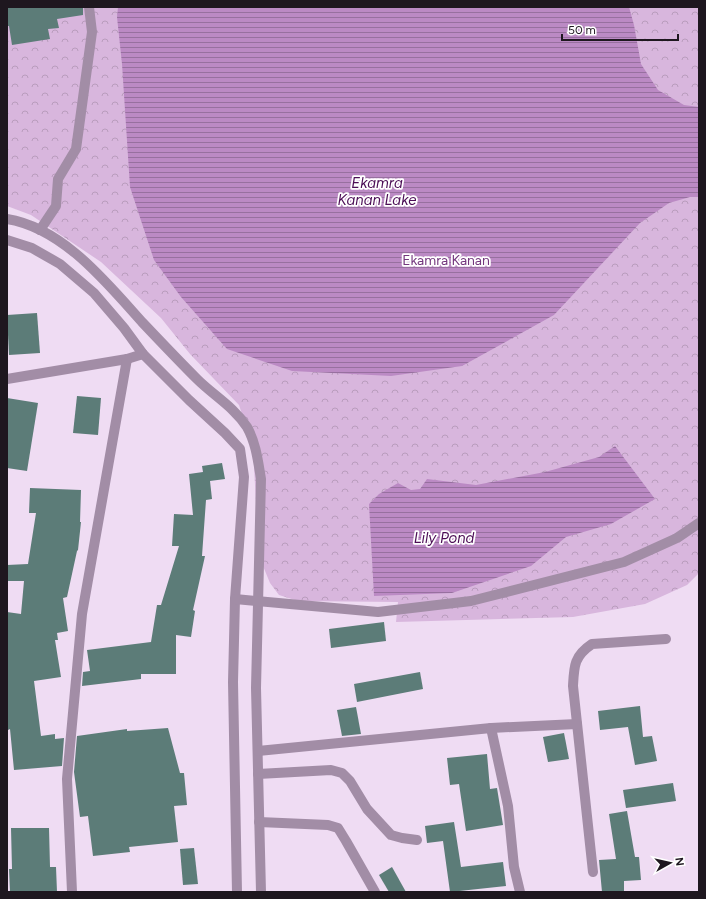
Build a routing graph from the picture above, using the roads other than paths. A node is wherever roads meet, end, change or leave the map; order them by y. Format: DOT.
graph roads {
  1 [pos="89,7"];
  2 [pos="7,219"];
  3 [pos="40,230"];
  4 [pos="7,240"];
  5 [pos="143,354"];
  6 [pos="127,359"];
  7 [pos="7,379"];
  8 [pos="699,523"];
  9 [pos="235,599"];
  10 [pos="259,602"];
  11 [pos="666,639"];
  12 [pos="577,724"];
  13 [pos="492,728"];
  14 [pos="258,751"];
  15 [pos="258,774"];
  16 [pos="259,822"];
  17 [pos="417,840"];
  18 [pos="593,872"];
  19 [pos="72,892"];
  20 [pos="237,892"];
  21 [pos="261,892"];
  22 [pos="375,892"];
  23 [pos="520,892"];
  1 -- 3 [label="street"];
  2 -- 3 [label="street"];
  3 -- 10 [label="street"];
  4 -- 5 [label="street"];
  5 -- 6 [label="street"];
  5 -- 9 [label="street"];
  6 -- 7 [label="street"];
  6 -- 19 [label="street"];
  8 -- 10 [label="street"];
  9 -- 10 [label="street"];
  9 -- 20 [label="street"];
  10 -- 14 [label="street"];
  11 -- 12 [label="street"];
  12 -- 13 [label="street"];
  12 -- 18 [label="street"];
  13 -- 14 [label="street"];
  13 -- 23 [label="street"];
  14 -- 15 [label="street"];
  15 -- 16 [label="street"];
  15 -- 17 [label="street"];
  16 -- 21 [label="street"];
  16 -- 22 [label="street"];
}
